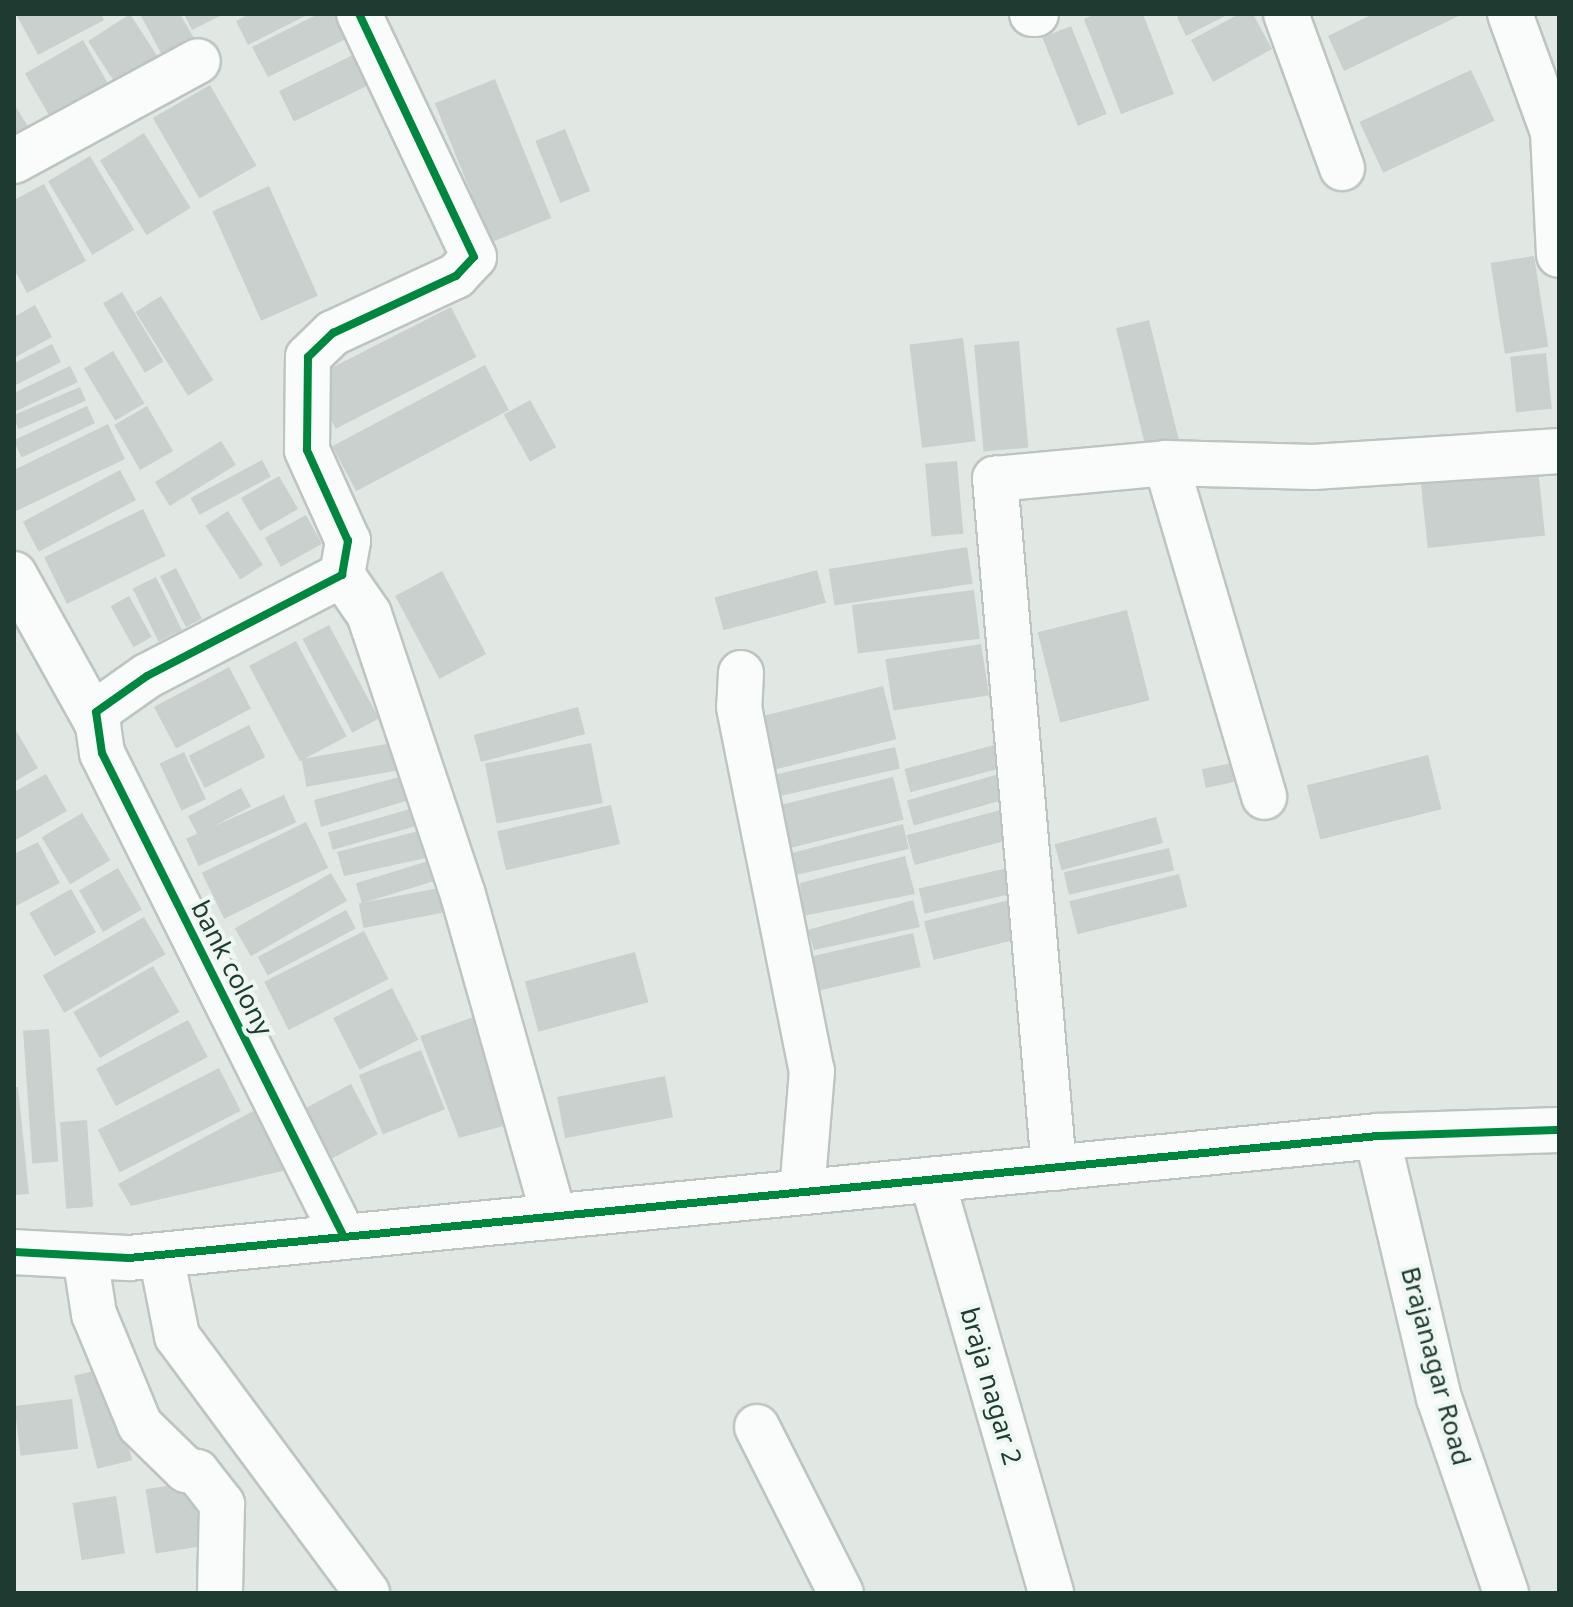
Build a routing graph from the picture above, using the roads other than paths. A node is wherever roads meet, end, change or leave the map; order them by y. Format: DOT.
graph roads {
  1 [pos="359,14"];
  2 [pos="1286,14"];
  3 [pos="1510,14"];
  4 [pos="198,61"];
  5 [pos="14,161"];
  6 [pos="1342,168"];
  7 [pos="1559,255"];
  8 [pos="1559,451"];
  9 [pos="1166,463"];
  10 [pos="14,574"];
  11 [pos="342,575"];
  12 [pos="741,673"];
  13 [pos="97,719"];
  14 [pos="1264,797"];
  15 [pos="1559,1130"];
  16 [pos="1377,1136"];
  17 [pos="1054,1168"];
  18 [pos="932,1180"];
  19 [pos="802,1192"];
  20 [pos="554,1216"];
  21 [pos="344,1237"];
  22 [pos="14,1252"];
  23 [pos="161,1255"];
  24 [pos="85,1256"];
  25 [pos="757,1427"];
  26 [pos="220,1593"];
  27 [pos="367,1593"];
  28 [pos="841,1593"];
  29 [pos="1051,1593"];
  30 [pos="1506,1593"];
  1 -- 11 [label="street"];
  2 -- 6 [label="street"];
  3 -- 7 [label="street"];
  4 -- 5 [label="street"];
  8 -- 9 [label="street"];
  9 -- 14 [label="street"];
  9 -- 17 [label="street"];
  10 -- 13 [label="street, bank colony"];
  11 -- 13 [label="street"];
  11 -- 20 [label="street"];
  12 -- 19 [label="street"];
  13 -- 21 [label="street, bank colony"];
  15 -- 16 [label="street"];
  16 -- 17 [label="street"];
  16 -- 30 [label="street, Brajanagar Road"];
  17 -- 18 [label="street"];
  18 -- 19 [label="street"];
  18 -- 29 [label="street, braja nagar 2"];
  19 -- 20 [label="street"];
  20 -- 21 [label="street"];
  21 -- 23 [label="street"];
  22 -- 24 [label="street"];
  23 -- 24 [label="street"];
  23 -- 27 [label="street"];
  24 -- 26 [label="street"];
  25 -- 28 [label="street"];
}
